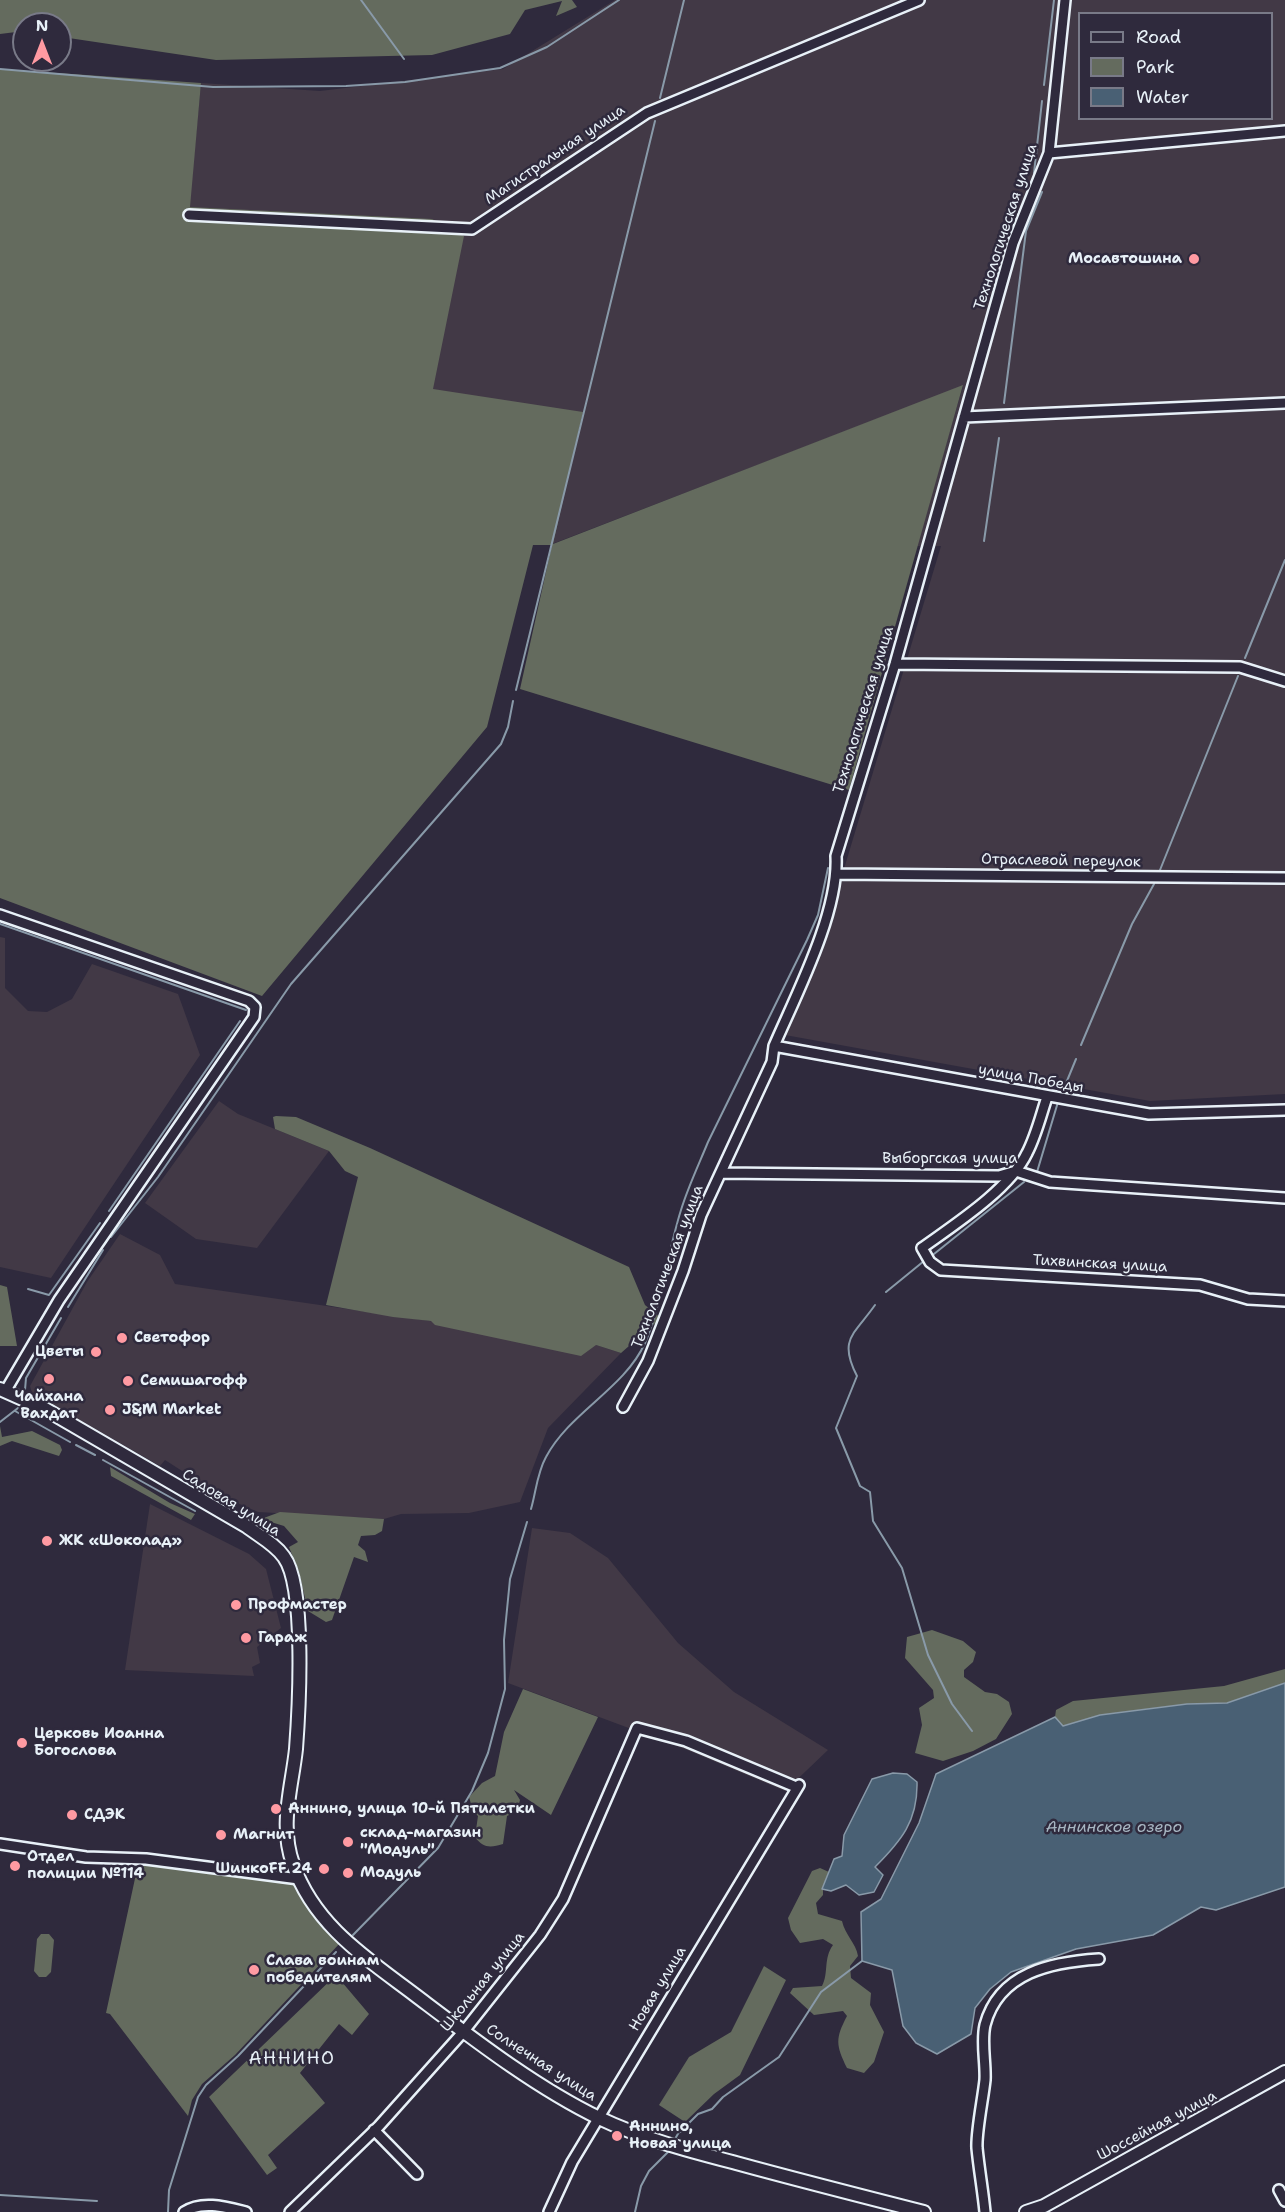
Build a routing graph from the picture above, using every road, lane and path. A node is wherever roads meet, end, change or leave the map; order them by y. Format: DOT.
graph roads {
  1 [pos="919,0"];
  2 [pos="1065,0"];
  3 [pos="1285,131"];
  4 [pos="1049,153"];
  5 [pos="189,216"];
  6 [pos="1285,403"];
  7 [pos="964,417"];
  8 [pos="895,664"];
  9 [pos="1285,681"];
  10 [pos="837,874"];
  11 [pos="1285,878"];
  12 [pos="0,915"];
  13 [pos="774,1046"];
  14 [pos="1047,1097"];
  15 [pos="1285,1110"];
  16 [pos="1016,1171"];
  17 [pos="722,1173"];
  18 [pos="1285,1198"];
  19 [pos="1285,1301"];
  20 [pos="3,1390"];
  21 [pos="623,1407"];
  22 [pos="797,1786"];
  23 [pos="0,1844"];
  24 [pos="299,1879"];
  25 [pos="1099,1959"];
  26 [pos="464,2031"];
  27 [pos="1285,2072"];
  28 [pos="600,2118"];
  29 [pos="374,2130"];
  30 [pos="417,2174"];
  31 [pos="1279,2190"];
  32 [pos="1285,2201"];
  33 [pos="1041,2209"];
  34 [pos="184,2212"];
  35 [pos="246,2212"];
  36 [pos="290,2212"];
  37 [pos="549,2212"];
  38 [pos="924,2212"];
  39 [pos="985,2212"];
  40 [pos="1026,2212"];
  1 -- 5 [label="street, Магистральная улица"];
  2 -- 4 [label="street, Технологическая улица"];
  3 -- 4 [label="street"];
  4 -- 7 [label="street, Технологическая улица"];
  6 -- 7 [label="street"];
  7 -- 8 [label="street, Технологическая улица"];
  8 -- 9 [label="street"];
  8 -- 10 [label="street, Технологическая улица"];
  10 -- 11 [label="street, Отраслевой переулок"];
  10 -- 13 [label="street, Технологическая улица"];
  12 -- 20 [label="street"];
  13 -- 14 [label="street, улица Победы"];
  13 -- 17 [label="street, Технологическая улица"];
  14 -- 15 [label="street, улица Победы"];
  14 -- 16 [label="street"];
  16 -- 17 [label="street, Выборгская улица"];
  16 -- 18 [label="street, Выборгская улица"];
  16 -- 19 [label="street, Тихвинская улица"];
  17 -- 21 [label="street, Технологическая улица"];
  20 -- 24 [label="main road, Садовая улица"];
  22 -- 26 [label="street, Школьная улица"];
  22 -- 28 [label="street, Новая улица"];
  23 -- 24 [label="street"];
  24 -- 26 [label="main road, Солнечная улица"];
  25 -- 39 [label="street"];
  26 -- 28 [label="main road, Солнечная улица"];
  26 -- 29 [label="street, Школьная улица"];
  27 -- 33 [label="main road, Шоссейная улица"];
  28 -- 37 [label="street, Новая улица"];
  28 -- 38 [label="main road, Солнечная улица"];
  29 -- 30 [label="street"];
  29 -- 36 [label="street, Школьная улица"];
  31 -- 32 [label="street"];
  33 -- 40 [label="main road, Шоссейная улица"];
  34 -- 35 [label="street"];
}
